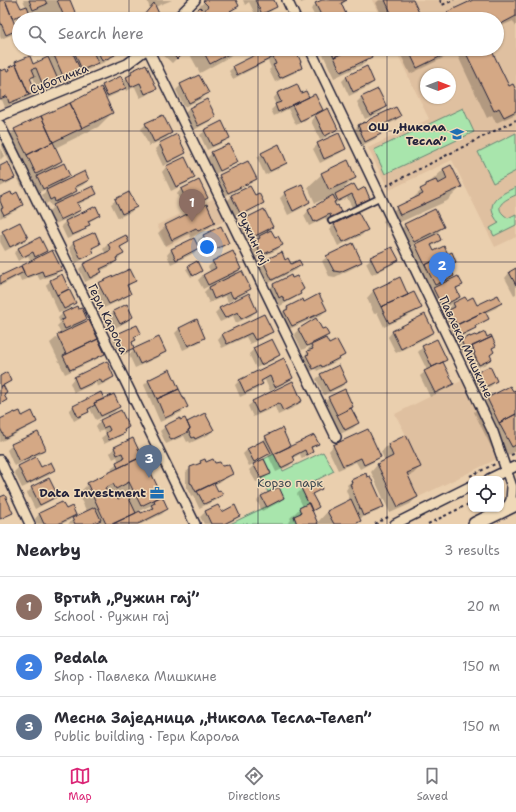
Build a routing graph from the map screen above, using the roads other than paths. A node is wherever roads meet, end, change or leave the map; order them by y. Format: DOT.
graph roads {
  1 [pos="195,0"];
  2 [pos="287,0"];
  3 [pos="183,12"];
  4 [pos="293,12"];
  5 [pos="138,56"];
  6 [pos="150,56"];
  7 [pos="313,56"];
  8 [pos="0,116"];
  9 [pos="0,125"];
  10 [pos="380,194"];
  11 [pos="331,221"];
  12 [pos="336,437"];
  13 [pos="0,460"];
  14 [pos="516,466"];
  15 [pos="507,470"];
  16 [pos="495,476"];
  17 [pos="514,486"];
  18 [pos="468,487"];
  19 [pos="511,506"];
  20 [pos="30,524"];
  21 [pos="195,524"];
  22 [pos="394,524"];
  23 [pos="475,524"];
  1 -- 3 [label="street"];
  2 -- 4 [label="street"];
  5 -- 8 [label="street, Суботичка"];
  6 -- 12 [label="street, Ружин гај"];
  7 -- 10 [label="street, Павлека Мишкине"];
  9 -- 21 [label="street, Гери Кароља"];
  10 -- 11 [label="lane"];
  10 -- 15 [label="street, Павлека Мишкине"];
  13 -- 20 [label="street"];
  14 -- 15 [label="street"];
  15 -- 16 [label="street"];
  15 -- 17 [label="street, Павлека Мишкине"];
  17 -- 19 [label="street, Павлека Мишкине"];
  18 -- 22 [label="street"];
  19 -- 23 [label="main road"];
}
